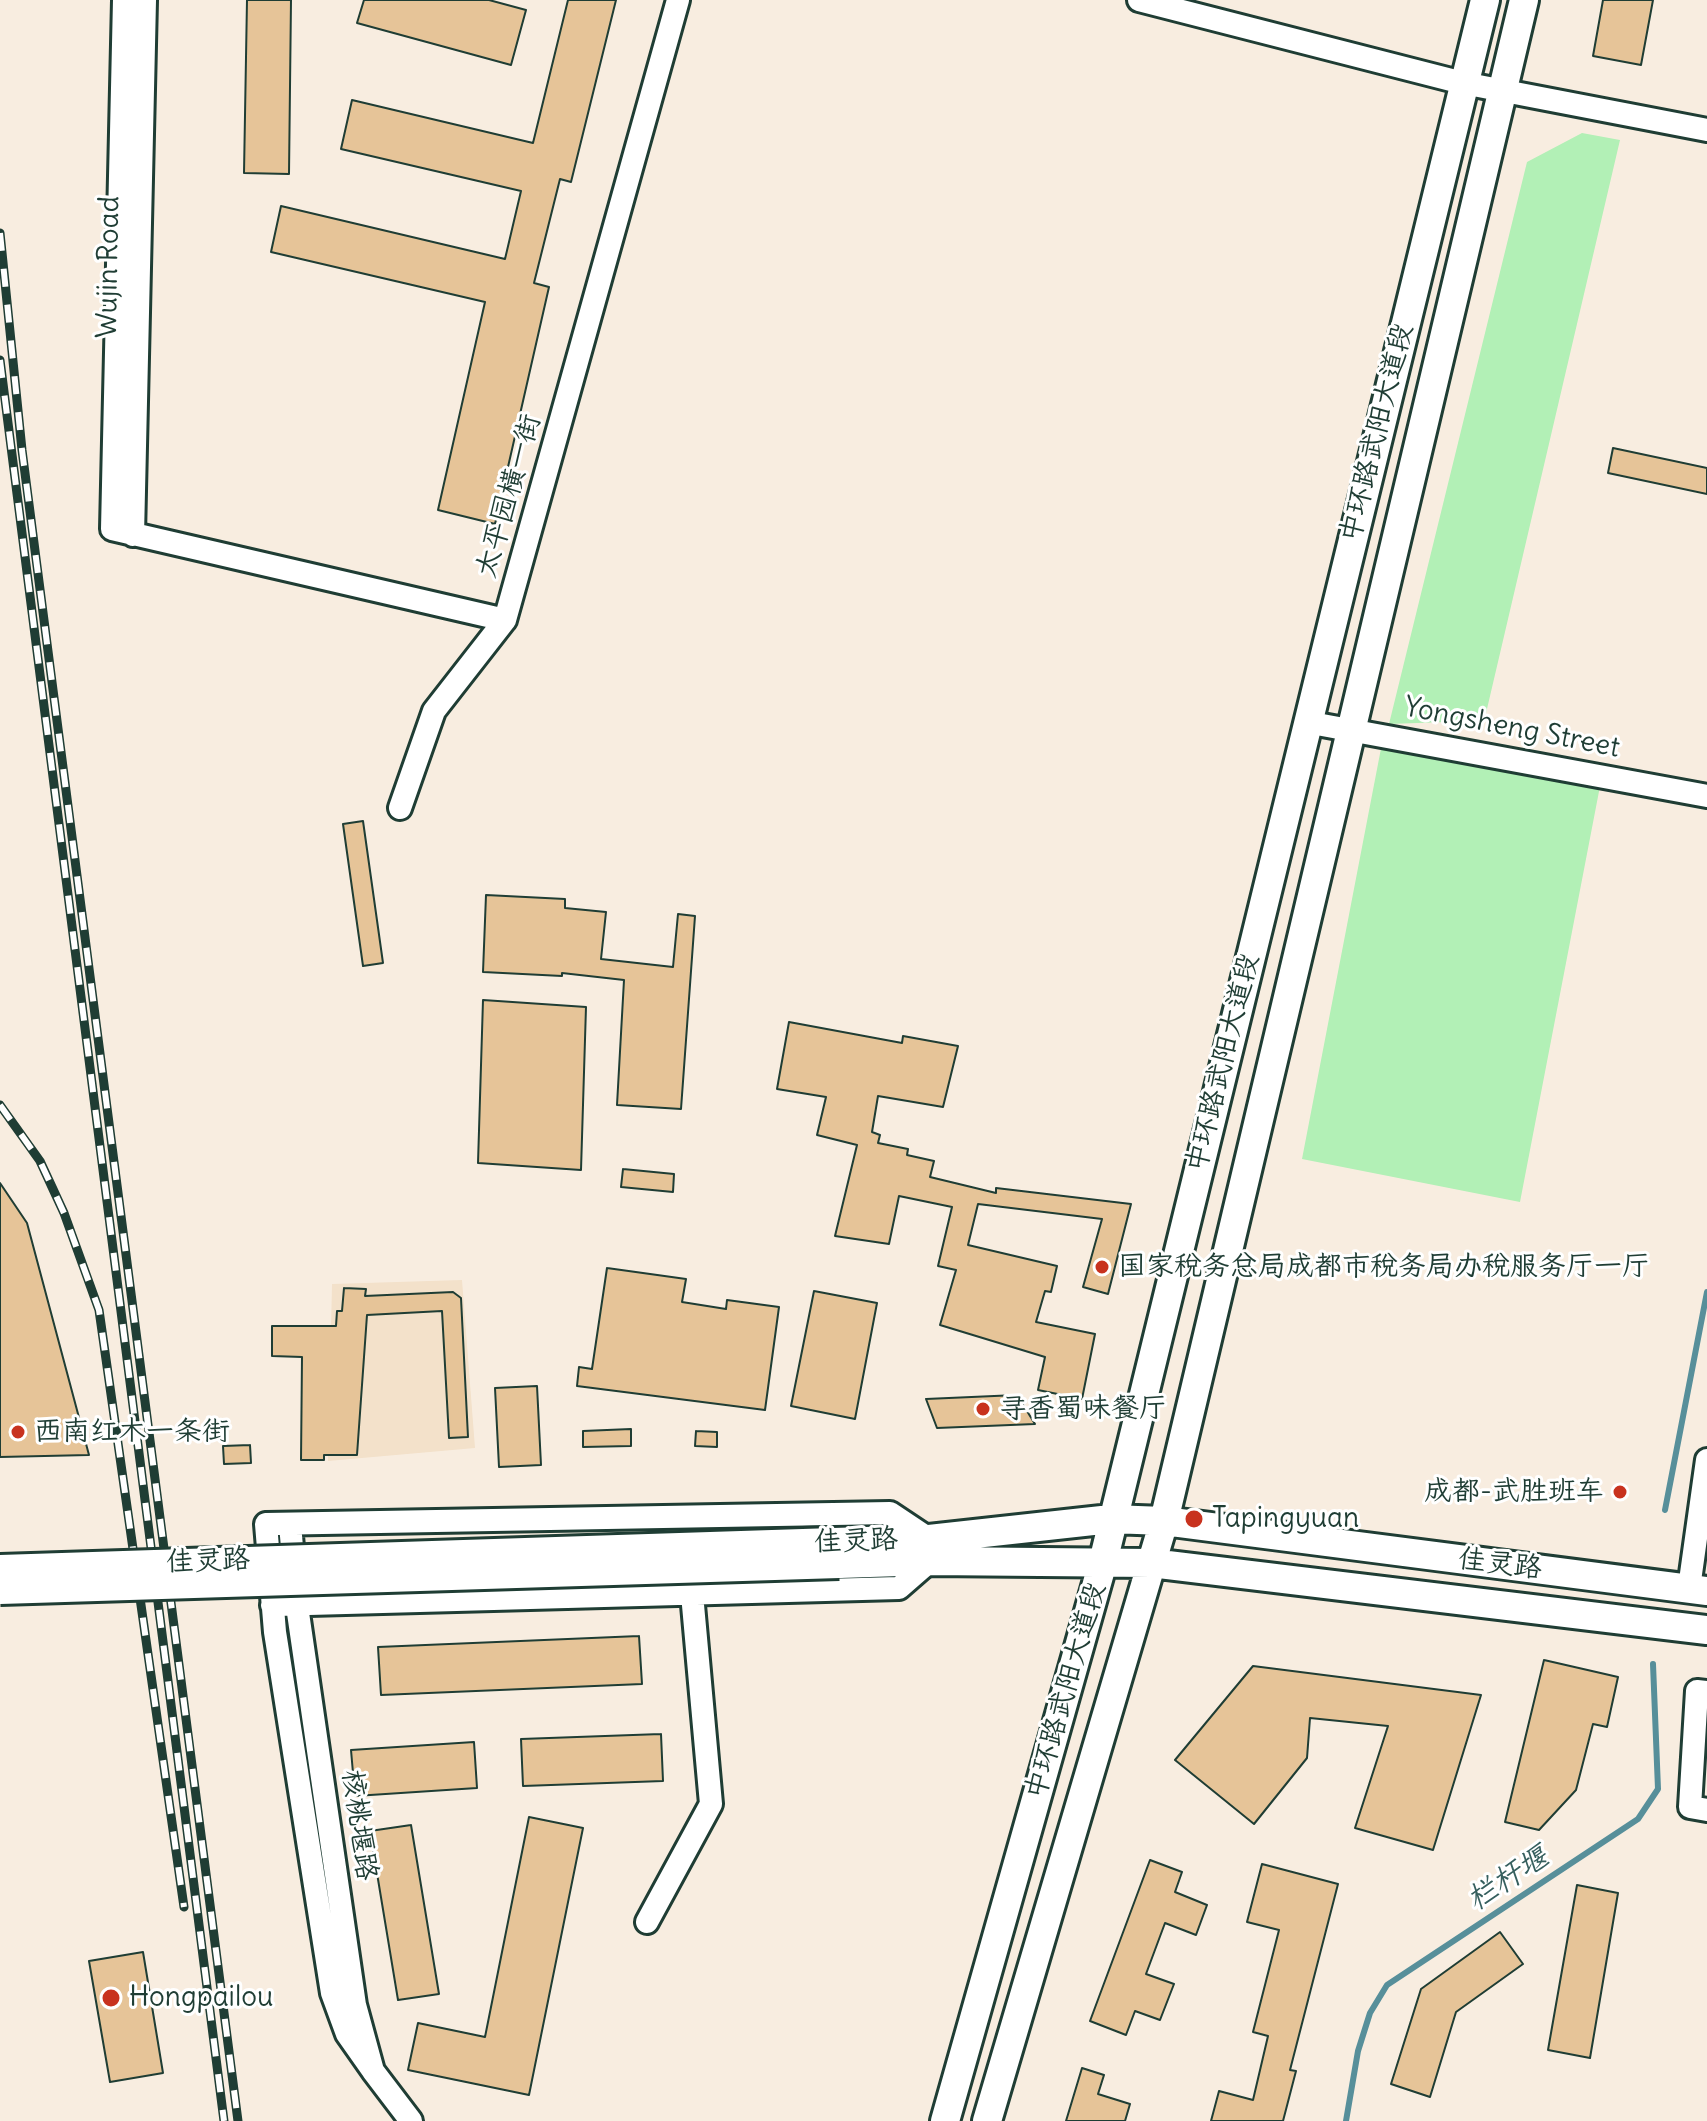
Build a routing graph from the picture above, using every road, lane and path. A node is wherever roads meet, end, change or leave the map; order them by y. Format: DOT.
graph roads {
  1 [pos="124,0"];
  2 [pos="145,0"];
  3 [pos="678,0"];
  4 [pos="1139,0"];
  5 [pos="1485,0"];
  6 [pos="1524,0"];
  7 [pos="1173,4"];
  8 [pos="1463,83"];
  9 [pos="1500,88"];
  10 [pos="1707,130"];
  11 [pos="122,532"];
  12 [pos="505,620"];
  13 [pos="1306,722"];
  14 [pos="1350,727"];
  15 [pos="1707,796"];
  16 [pos="400,808"];
  17 [pos="1707,1460"];
  18 [pos="1111,1519"];
  19 [pos="1164,1521"];
  20 [pos="290,1524"];
  21 [pos="929,1550"];
  22 [pos="837,1553"];
  23 [pos="1103,1562"];
  24 [pos="1151,1563"];
  25 [pos="0,1569"];
  26 [pos="0,1590"];
  27 [pos="1698,1590"];
  28 [pos="692,1594"];
  29 [pos="272,1605"];
  30 [pos="297,1606"];
  31 [pos="1707,1630"];
  32 [pos="1707,1692"];
  33 [pos="1707,1810"];
  34 [pos="647,1922"];
  35 [pos="373,2071"];
  36 [pos="411,2121"];
  37 [pos="945,2121"];
  38 [pos="987,2121"];
  1 -- 11 [label="street, Wujin Road"];
  2 -- 11 [label="street, Wujin Road"];
  3 -- 12 [label="street, 太平园横一街"];
  4 -- 7 [label="street"];
  5 -- 8 [label="main road, 中环路武阳大道段"];
  6 -- 9 [label="main road, 中环路武阳大道段"];
  7 -- 8 [label="street"];
  8 -- 9 [label="street"];
  8 -- 13 [label="main road, 中环路武阳大道段"];
  9 -- 10 [label="street"];
  9 -- 14 [label="main road, 中环路武阳大道段"];
  11 -- 12 [label="street, 太平园横一街"];
  12 -- 16 [label="street"];
  13 -- 14 [label="street, Yongsheng Street"];
  13 -- 18 [label="main road, 中环路武阳大道段"];
  14 -- 15 [label="street, Yongsheng Street"];
  14 -- 19 [label="main road, 中环路武阳大道段"];
  17 -- 27 [label="street"];
  18 -- 19 [label="main road, 佳灵路"];
  18 -- 21 [label="main road, 佳灵路"];
  18 -- 23 [label="main road, 中环路武阳大道段"];
  19 -- 24 [label="main road, 中环路武阳大道段"];
  19 -- 27 [label="main road, 佳灵路"];
  20 -- 21 [label="street"];
  20 -- 29 [label="street"];
  20 -- 30 [label="street, 核桃堰路"];
  21 -- 22 [label="main road, 佳灵路"];
  21 -- 23 [label="main road, 佳灵路"];
  21 -- 28 [label="street"];
  22 -- 25 [label="main road, 佳灵路, bridge"];
  22 -- 26 [label="main road, 佳灵路, bridge"];
  23 -- 24 [label="main road, 佳灵路"];
  23 -- 37 [label="main road, 中环路武阳大道段"];
  24 -- 31 [label="main road, 佳灵路"];
  24 -- 38 [label="main road, 中环路武阳大道段"];
  28 -- 30 [label="street"];
  28 -- 34 [label="street"];
  29 -- 30 [label="street"];
  29 -- 35 [label="street"];
  30 -- 35 [label="street, 核桃堰路"];
  32 -- 33 [label="street"];
  35 -- 36 [label="street, 核桃堰路"];
}
